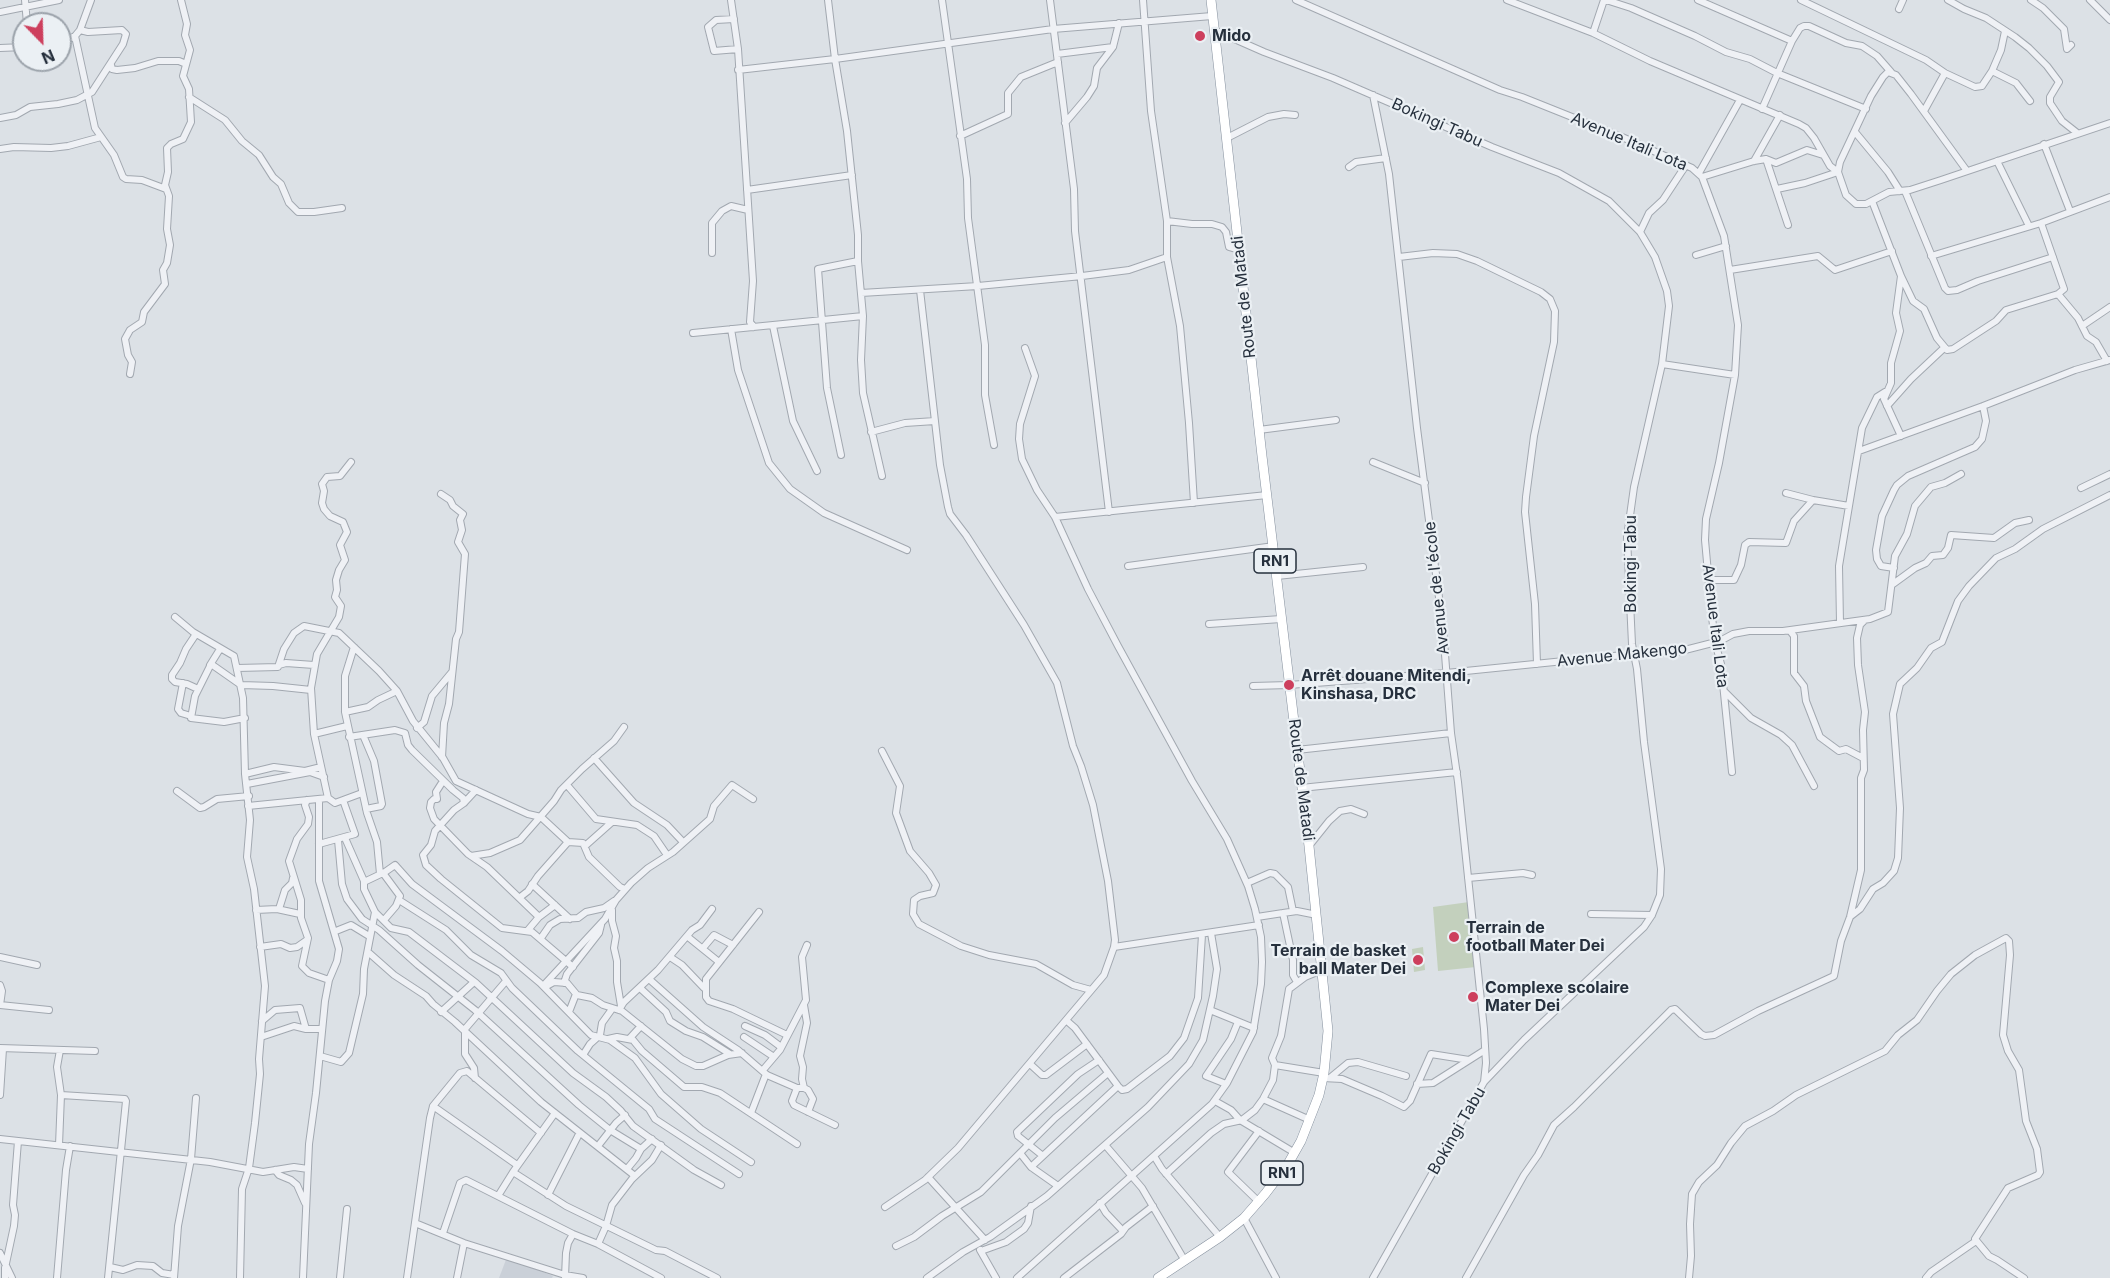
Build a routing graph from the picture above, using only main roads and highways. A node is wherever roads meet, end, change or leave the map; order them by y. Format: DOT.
graph roads {
  1 [pos="1210,0"];
  2 [pos="1158,1278"];
  1 -- 2 [label="highway, Route de Matadi / RN1"];
}
